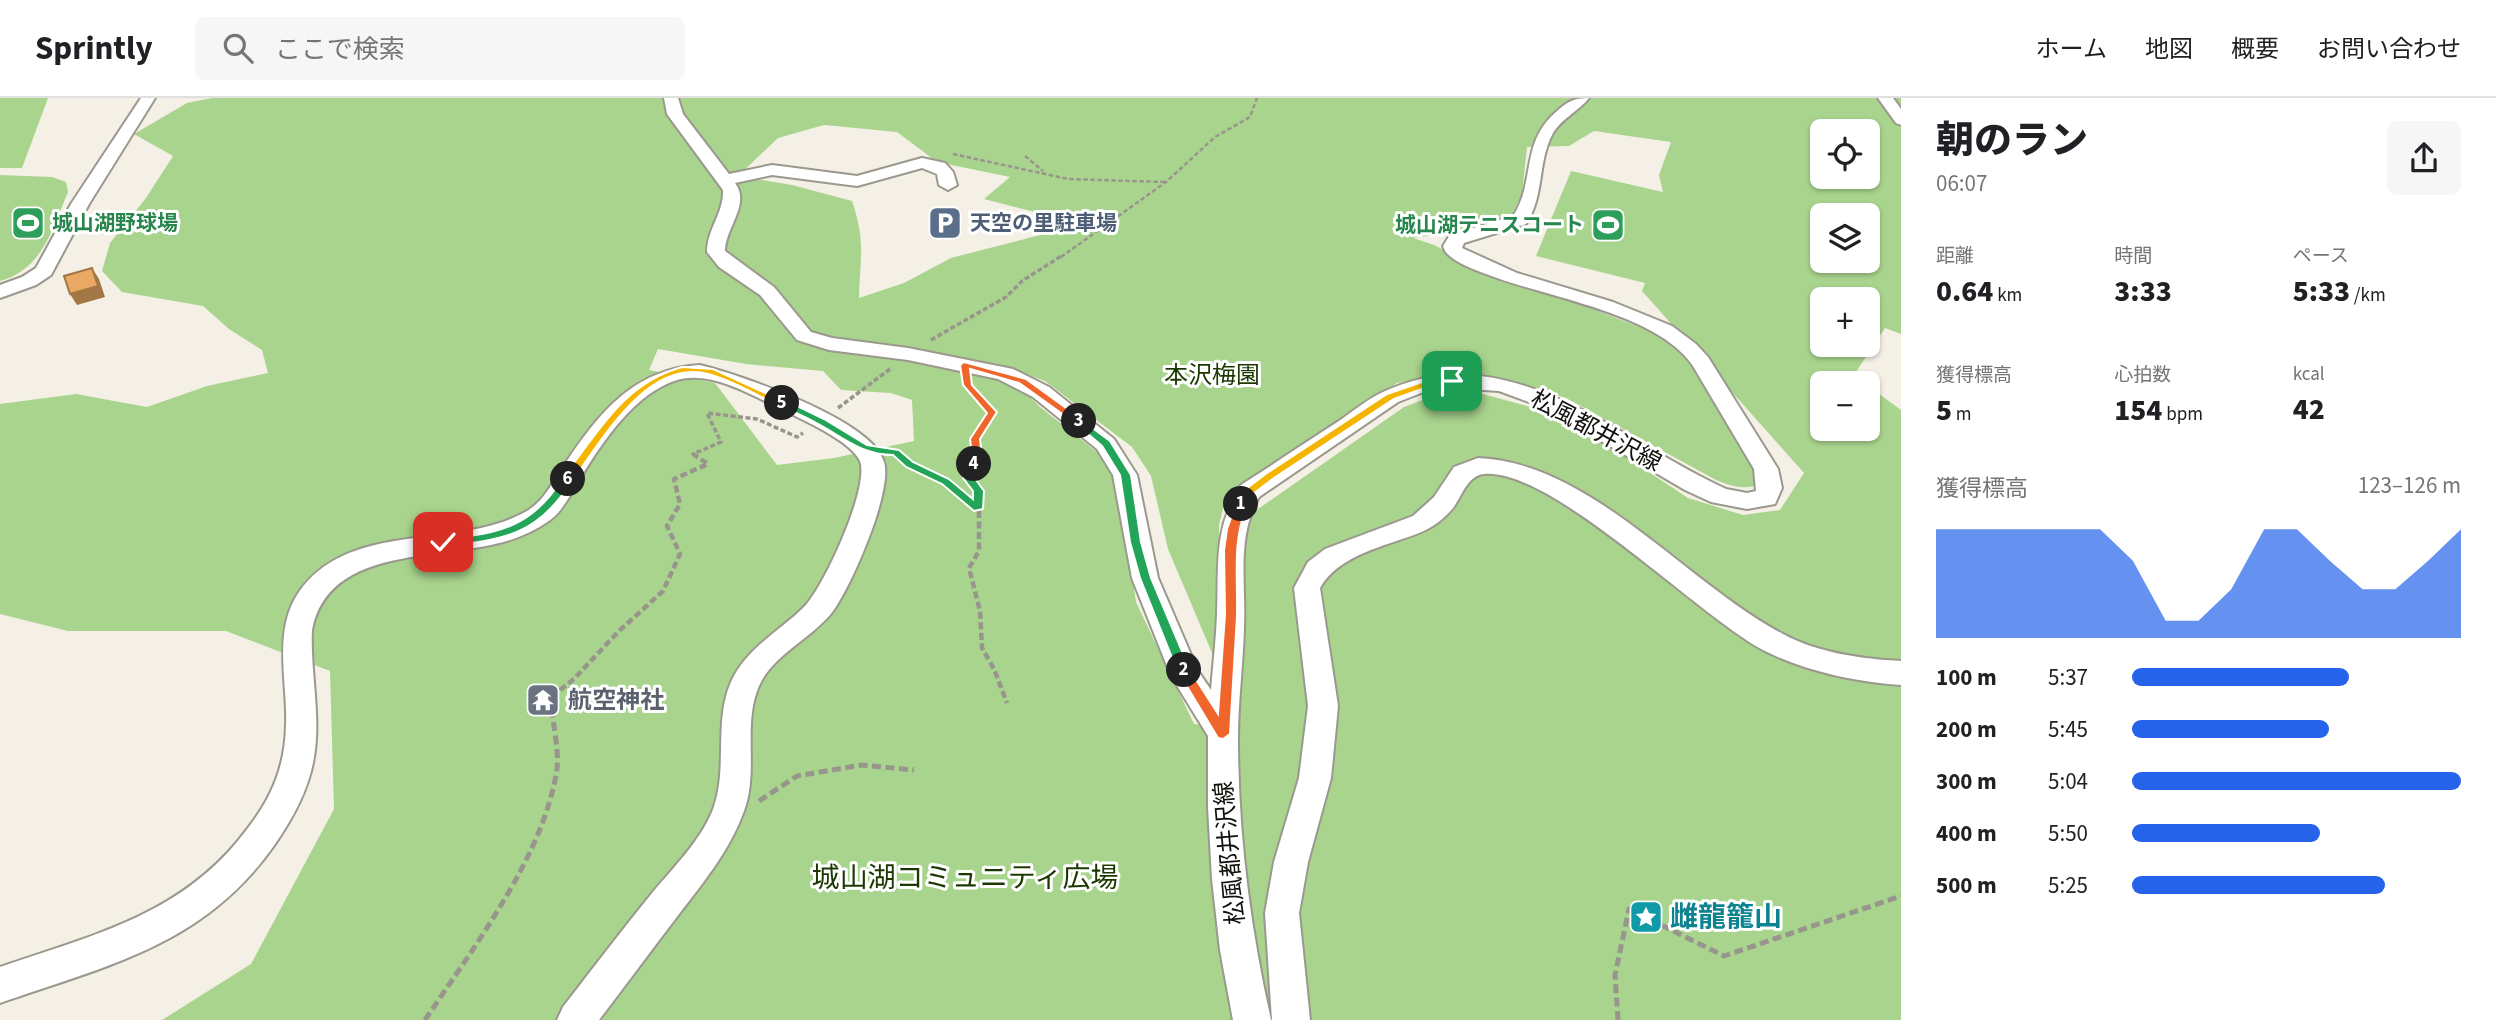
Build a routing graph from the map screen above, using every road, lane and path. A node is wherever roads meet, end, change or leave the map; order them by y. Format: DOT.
graph roads {
  1 [pos="148,98"];
  2 [pos="671,98"];
  3 [pos="1257,98"];
  4 [pos="1582,98"];
  5 [pos="1885,98"];
  6 [pos="1901,120"];
  7 [pos="1025,156"];
  8 [pos="930,163"];
  9 [pos="1048,175"];
  10 [pos="725,180"];
  11 [pos="1166,182"];
  12 [pos="948,185"];
  13 [pos="0,292"];
  14 [pos="908,354"];
  15 [pos="964,365"];
  16 [pos="797,438"];
  17 [pos="863,447"];
  18 [pos="977,509"];
  19 [pos="1901,674"];
  20 [pos="1007,703"];
  21 [pos="1223,734"];
  22 [pos="914,771"];
  23 [pos="723,826"];
  24 [pos="1901,896"];
  25 [pos="0,985"];
  26 [pos="425,1020"];
  27 [pos="576,1020"];
  28 [pos="1252,1020"];
  29 [pos="1291,1020"];
  30 [pos="1618,1020"];
  1 -- 13 [label="street"];
  2 -- 10 [label="street"];
  3 -- 11 [label="path"];
  4 -- 21 [label="street, 松風都井沢線"];
  5 -- 6 [label="street"];
  7 -- 9 [label="path"];
  8 -- 9 [label="path"];
  8 -- 10 [label="street"];
  8 -- 12 [label="street"];
  9 -- 11 [label="path"];
  10 -- 14 [label="street"];
  11 -- 14 [label="path"];
  14 -- 15 [label="street"];
  15 -- 18 [label="path"];
  15 -- 21 [label="street"];
  16 -- 26 [label="path"];
  17 -- 18 [label="path"];
  17 -- 23 [label="lane"];
  17 -- 25 [label="street"];
  18 -- 20 [label="path"];
  19 -- 29 [label="street, 松風都井沢線"];
  21 -- 28 [label="street, 松風都井沢線"];
  22 -- 23 [label="path"];
  23 -- 27 [label="lane"];
  24 -- 30 [label="path"];
}
